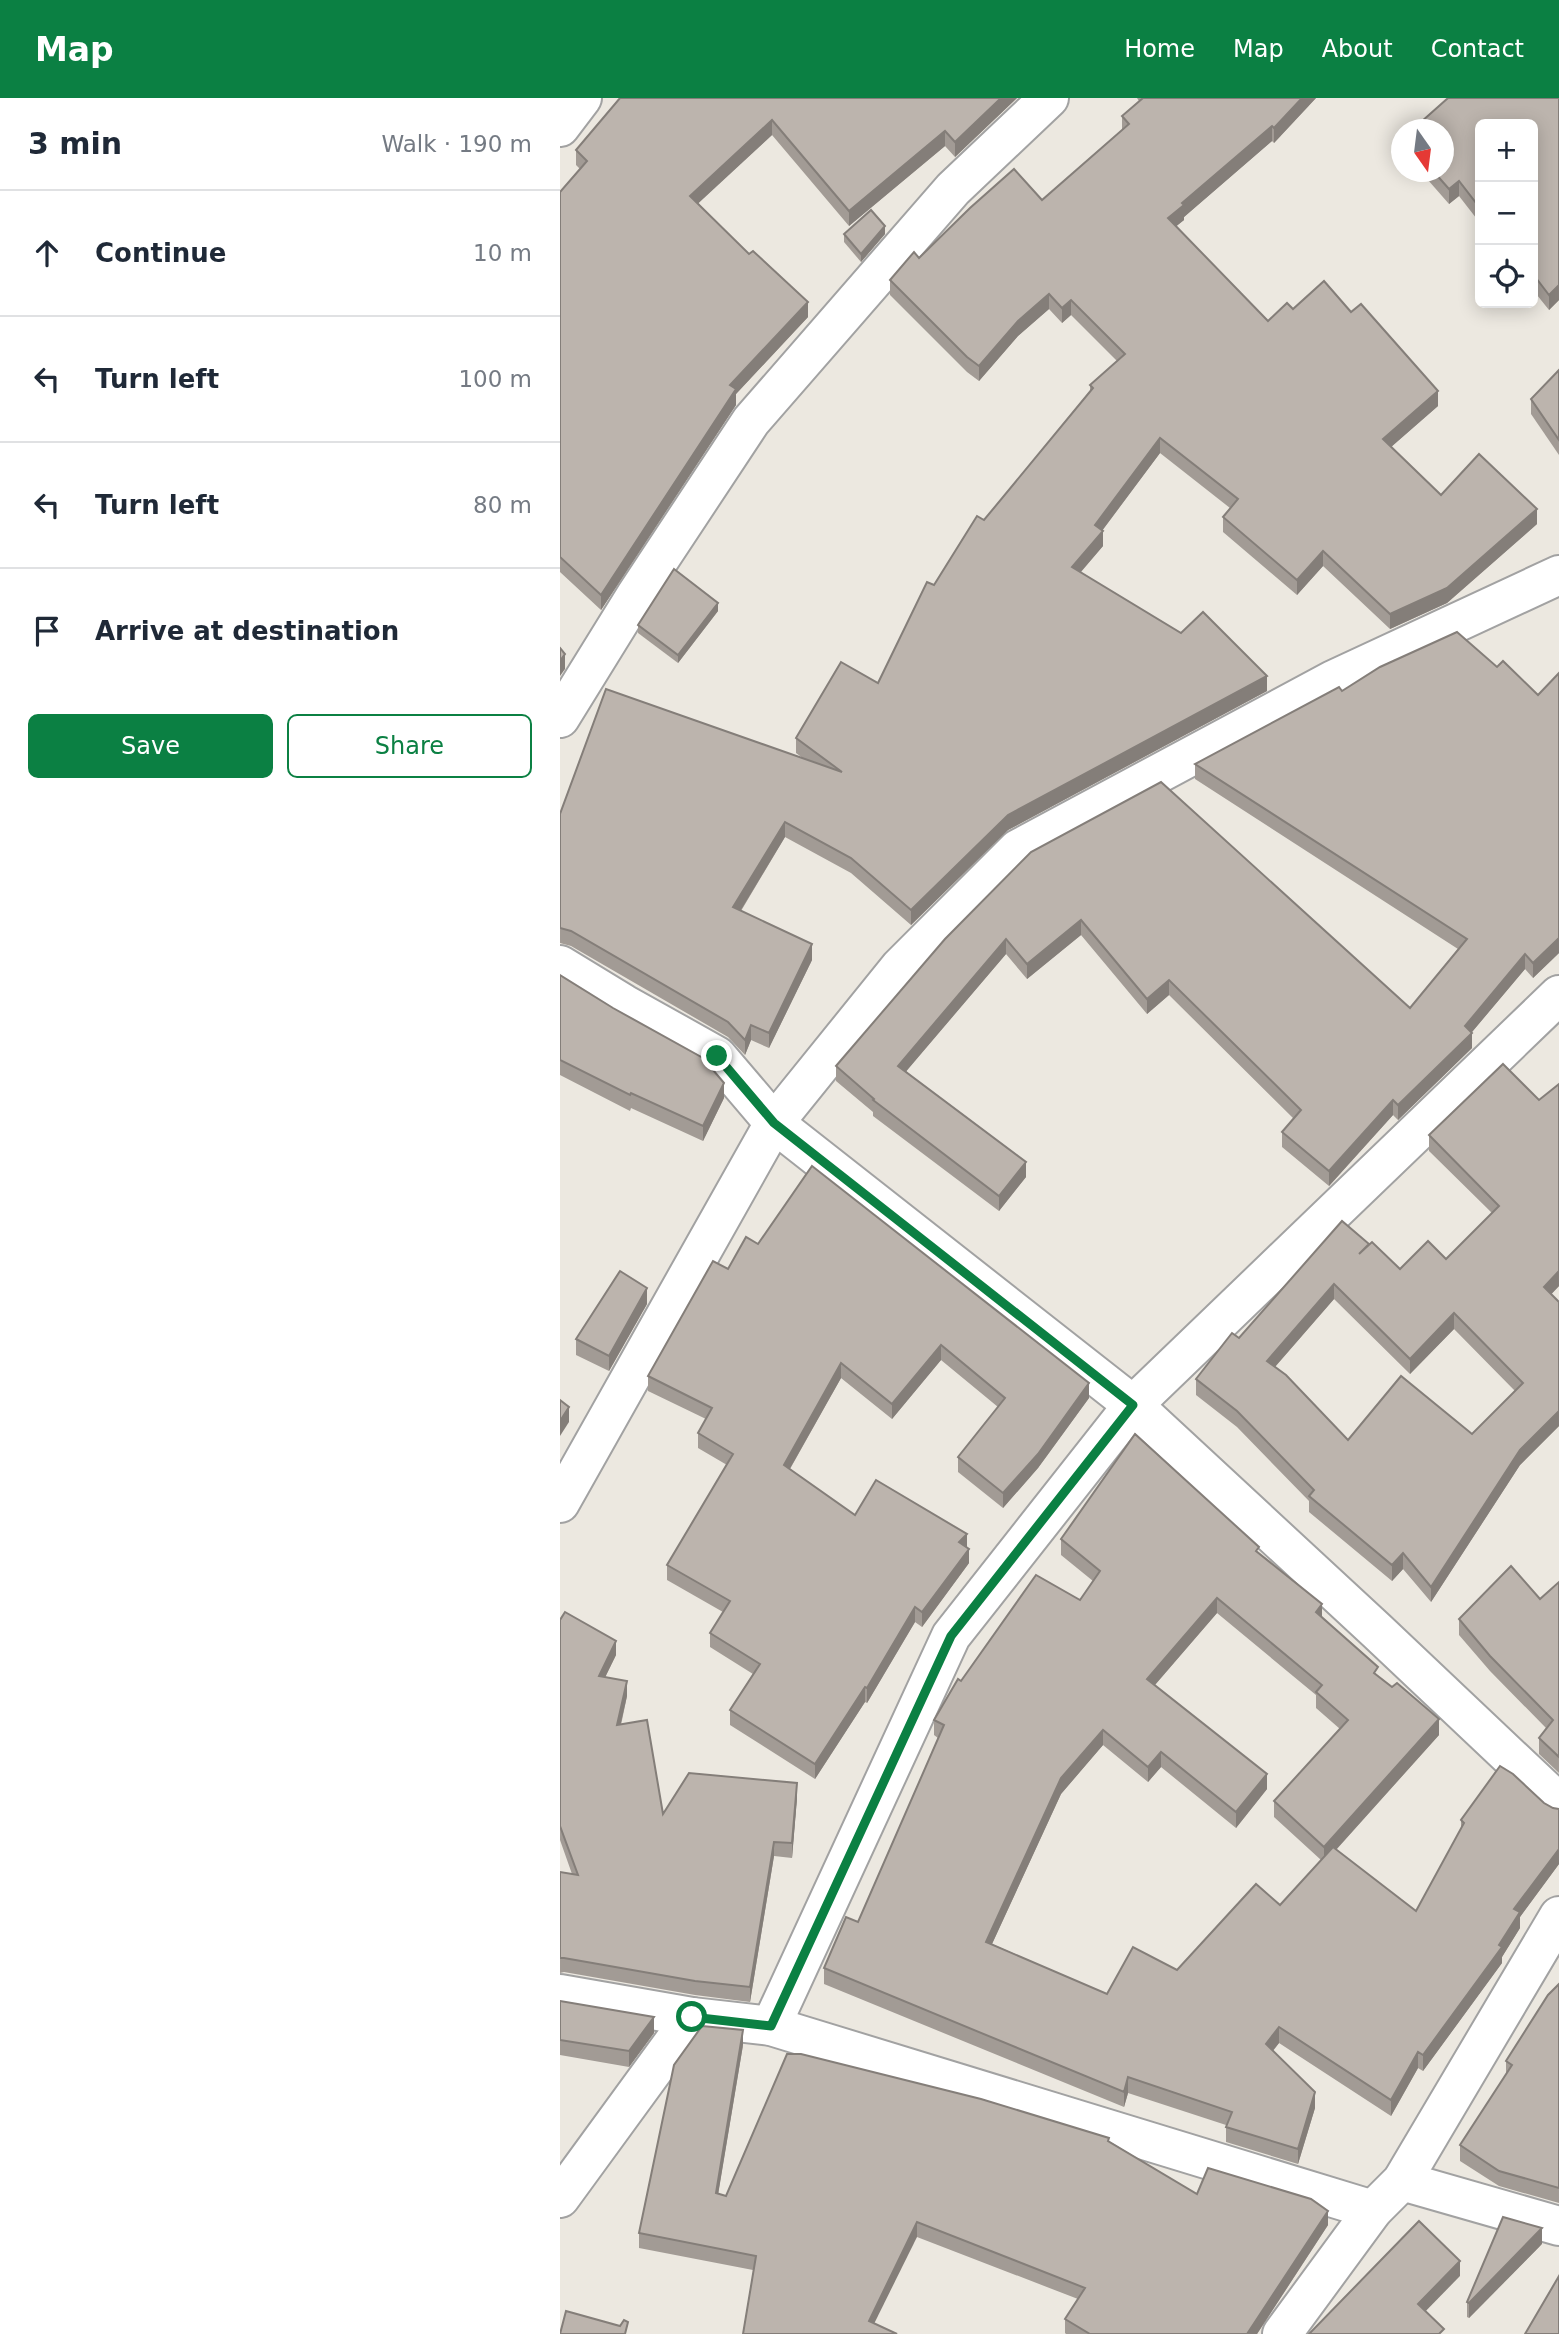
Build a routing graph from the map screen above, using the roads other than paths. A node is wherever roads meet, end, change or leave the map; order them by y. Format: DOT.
graph roads {
  1 [pos="582,98"];
  2 [pos="1049,98"];
  3 [pos="560,127"];
  4 [pos="1559,575"];
  5 [pos="560,718"];
  6 [pos="560,965"];
  7 [pos="1559,995"];
  8 [pos="774,1123"];
  9 [pos="1133,1405"];
  10 [pos="560,1503"];
  11 [pos="1559,1804"];
  12 [pos="1559,1916"];
  13 [pos="560,1994"];
  14 [pos="692,2017"];
  15 [pos="771,2026"];
  16 [pos="1402,2182"];
  17 [pos="560,2197"];
  18 [pos="1373,2210"];
  19 [pos="1559,2226"];
  20 [pos="1282,2334"];
  1 -- 3 [label="street"];
  2 -- 5 [label="street"];
  4 -- 8 [label="street"];
  6 -- 8 [label="street"];
  7 -- 9 [label="street"];
  8 -- 9 [label="street"];
  8 -- 10 [label="street"];
  9 -- 11 [label="street"];
  9 -- 15 [label="street"];
  12 -- 16 [label="street"];
  13 -- 14 [label="street"];
  14 -- 15 [label="street"];
  14 -- 17 [label="street"];
  15 -- 18 [label="street"];
  16 -- 18 [label="street"];
  16 -- 19 [label="street"];
  18 -- 20 [label="street"];
}
